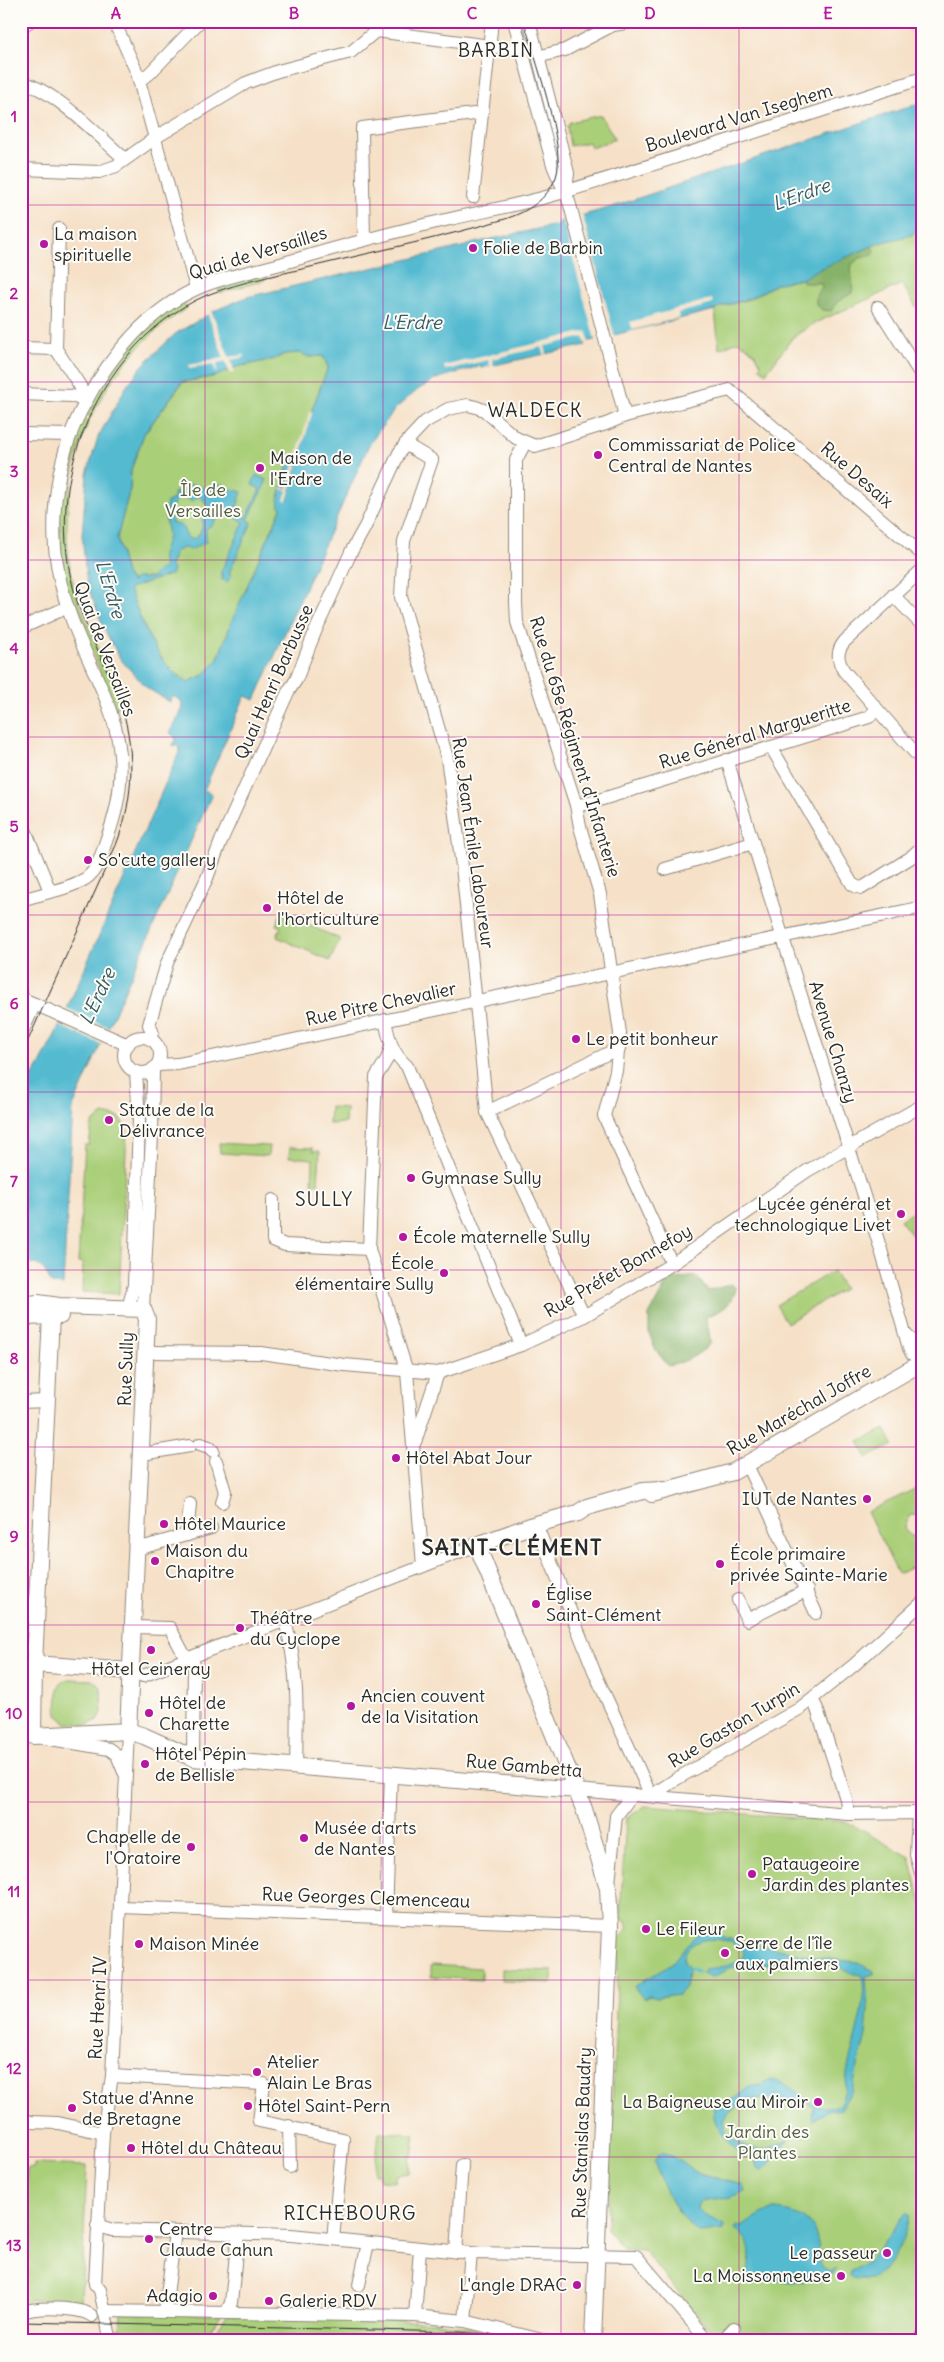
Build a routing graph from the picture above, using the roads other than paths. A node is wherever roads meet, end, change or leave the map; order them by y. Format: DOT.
graph roads {
  1 [pos="30,21"];
  2 [pos="114,21"];
  3 [pos="200,21"];
  4 [pos="492,21"];
  5 [pos="514,21"];
  6 [pos="529,21"];
  7 [pos="637,21"];
  8 [pos="21,27"];
  9 [pos="372,27"];
  10 [pos="489,46"];
  11 [pos="512,49"];
  12 [pos="545,55"];
  13 [pos="923,78"];
  14 [pos="139,80"];
  15 [pos="21,82"];
  16 [pos="482,114"];
  17 [pos="153,139"];
  18 [pos="125,159"];
  19 [pos="21,169"];
  20 [pos="555,171"];
  21 [pos="566,191"];
  22 [pos="473,197"];
  23 [pos="541,197"];
  24 [pos="59,229"];
  25 [pos="364,240"];
  26 [pos="196,288"];
  27 [pos="878,306"];
  28 [pos="21,348"];
  29 [pos="56,349"];
  30 [pos="923,378"];
  31 [pos="21,394"];
  32 [pos="85,401"];
  33 [pos="625,416"];
  34 [pos="21,434"];
  35 [pos="71,435"];
  36 [pos="525,443"];
  37 [pos="405,444"];
  38 [pos="923,555"];
  39 [pos="923,569"];
  40 [pos="893,595"];
  41 [pos="68,608"];
  42 [pos="923,626"];
  43 [pos="21,628"];
  44 [pos="876,708"];
  45 [pos="771,747"];
  46 [pos="727,760"];
  47 [pos="923,762"];
  48 [pos="576,805"];
  49 [pos="21,820"];
  50 [pos="753,843"];
  51 [pos="923,846"];
  52 [pos="665,869"];
  53 [pos="50,891"];
  54 [pos="21,900"];
  55 [pos="923,906"];
  56 [pos="782,936"];
  57 [pos="612,973"];
  58 [pos="22,997"];
  59 [pos="476,1002"];
  60 [pos="35,1004"];
  61 [pos="385,1020"];
  62 [pos="149,1025"];
  63 [pos="21,1034"];
  64 [pos="151,1040"];
  65 [pos="126,1041"];
  66 [pos="391,1047"];
  67 [pos="619,1048"];
  68 [pos="155,1067"];
  69 [pos="136,1072"];
  70 [pos="923,1105"];
  71 [pos="486,1112"];
  72 [pos="848,1147"];
  73 [pos="273,1200"];
  74 [pos="369,1249"];
  75 [pos="672,1264"];
  76 [pos="21,1305"];
  77 [pos="55,1311"];
  78 [pos="139,1312"];
  79 [pos="584,1316"];
  80 [pos="21,1317"];
  81 [pos="906,1335"];
  82 [pos="521,1345"];
  83 [pos="923,1346"];
  84 [pos="922,1351"];
  85 [pos="147,1352"];
  86 [pos="923,1361"];
  87 [pos="407,1372"];
  88 [pos="438,1373"];
  89 [pos="47,1400"];
  90 [pos="21,1402"];
  91 [pos="417,1420"];
  92 [pos="142,1454"];
  93 [pos="747,1465"];
  94 [pos="222,1502"];
  95 [pos="190,1504"];
  96 [pos="536,1524"];
  97 [pos="211,1528"];
  98 [pos="187,1535"];
  99 [pos="477,1545"];
  100 [pos="137,1549"];
  101 [pos="424,1566"];
  102 [pos="808,1590"];
  103 [pos="738,1600"];
  104 [pos="923,1602"];
  105 [pos="816,1613"];
  106 [pos="285,1620"];
  107 [pos="134,1627"];
  108 [pos="189,1659"];
  109 [pos="28,1663"];
  110 [pos="131,1671"];
  111 [pos="812,1699"];
  112 [pos="128,1731"];
  113 [pos="25,1733"];
  114 [pos="194,1758"];
  115 [pos="296,1767"];
  116 [pos="391,1775"];
  117 [pos="127,1787"];
  118 [pos="577,1790"];
  119 [pos="632,1795"];
  120 [pos="651,1796"];
  121 [pos="920,1813"];
  122 [pos="848,1814"];
  123 [pos="923,1880"];
  124 [pos="608,1888"];
  125 [pos="121,1907"];
  126 [pos="386,1916"];
  127 [pos="610,1926"];
  128 [pos="112,2076"];
  129 [pos="21,2119"];
  130 [pos="289,2126"];
  131 [pos="103,2133"];
  132 [pos="462,2165"];
  133 [pos="290,2167"];
  134 [pos="97,2225"];
  135 [pos="176,2232"];
  136 [pos="238,2234"];
  137 [pos="333,2239"];
  138 [pos="368,2243"];
  139 [pos="420,2249"];
  140 [pos="456,2252"];
  141 [pos="471,2253"];
  142 [pos="597,2255"];
  143 [pos="359,2286"];
  144 [pos="104,2310"];
  145 [pos="165,2311"];
  146 [pos="227,2311"];
  147 [pos="21,2313"];
  148 [pos="92,2316"];
  149 [pos="414,2316"];
  150 [pos="465,2321"];
  151 [pos="734,2328"];
  152 [pos="923,2335"];
  153 [pos="115,2341"];
  154 [pos="546,2341"];
  155 [pos="593,2341"];
  156 [pos="708,2341"];
  157 [pos="722,2341"];
  158 [pos="921,2341"];
  1 -- 8 [label="street"];
  2 -- 14 [label="street"];
  3 -- 14 [label="street"];
  4 -- 10 [label="street"];
  5 -- 20 [label="street"];
  6 -- 21 [label="street"];
  7 -- 12 [label="street"];
  9 -- 10 [label="street"];
  9 -- 17 [label="street"];
  10 -- 11 [label="street"];
  10 -- 16 [label="street"];
  13 -- 21 [label="street, Boulevard Van Iseghem"];
  14 -- 17 [label="street"];
  15 -- 18 [label="street"];
  16 -- 22 [label="street"];
  16 -- 25 [label="street"];
  17 -- 18 [label="street"];
  17 -- 26 [label="street"];
  18 -- 19 [label="street"];
  20 -- 21 [label="street"];
  20 -- 23 [label="street"];
  21 -- 23 [label="street, Quai de Versailles"];
  21 -- 33 [label="street"];
  23 -- 25 [label="street, Quai de Versailles"];
  24 -- 29 [label="street"];
  25 -- 26 [label="street, Quai de Versailles"];
  26 -- 32 [label="street, Quai de Versailles"];
  27 -- 30 [label="street"];
  28 -- 29 [label="street"];
  29 -- 32 [label="street"];
  31 -- 32 [label="street"];
  32 -- 35 [label="street, Quai de Versailles"];
  33 -- 36 [label="street, Rue Desaix"];
  33 -- 38 [label="street, Rue Desaix"];
  34 -- 35 [label="street"];
  35 -- 41 [label="street, Quai de Versailles"];
  36 -- 37 [label="street, Quai Henri Barbusse"];
  36 -- 48 [label="street, Rue du 65e Régiment d'Infanterie"];
  37 -- 59 [label="street, Rue Jean Émile Laboureur"];
  37 -- 62 [label="street, Quai Henri Barbusse"];
  39 -- 40 [label="street, Rue Général Margueritte"];
  40 -- 42 [label="street"];
  40 -- 44 [label="street, Rue Général Margueritte"];
  41 -- 43 [label="street"];
  41 -- 53 [label="street, Quai de Versailles"];
  44 -- 45 [label="street, Rue Général Margueritte"];
  44 -- 47 [label="street"];
  45 -- 46 [label="street, Rue Général Margueritte"];
  45 -- 51 [label="street"];
  46 -- 48 [label="street, Rue Général Margueritte"];
  46 -- 50 [label="street, Avenue Chanzy"];
  48 -- 57 [label="street, Rue du 65e Régiment d'Infanterie"];
  49 -- 53 [label="street"];
  50 -- 52 [label="street"];
  50 -- 56 [label="street, Avenue Chanzy"];
  53 -- 54 [label="street"];
  55 -- 56 [label="street, Rue Pitre Chevalier"];
  56 -- 57 [label="street, Rue Pitre Chevalier"];
  56 -- 72 [label="street, Avenue Chanzy"];
  57 -- 59 [label="street, Rue Pitre Chevalier"];
  57 -- 67 [label="street, Rue du 65e Régiment d'Infanterie"];
  58 -- 60 [label="street"];
  59 -- 61 [label="street, Rue Pitre Chevalier"];
  59 -- 71 [label="street, Rue Jean Émile Laboureur"];
  60 -- 63 [label="street"];
  60 -- 65 [label="street"];
  61 -- 66 [label="street"];
  61 -- 68 [label="street, Rue Pitre Chevalier"];
  62 -- 64 [label="street, Quai Henri Barbusse"];
  62 -- 65 [label="street, Quai Henri Barbusse"];
  64 -- 65 [label="street"];
  64 -- 68 [label="street"];
  65 -- 69 [label="street"];
  66 -- 74 [label="street"];
  66 -- 82 [label="street"];
  67 -- 71 [label="street"];
  67 -- 75 [label="street, Rue du 65e Régiment d'Infanterie"];
  68 -- 69 [label="street"];
  68 -- 78 [label="street, Rue Sully"];
  69 -- 78 [label="street, Rue Sully"];
  70 -- 72 [label="street, Rue Préfet Bonnefoy"];
  71 -- 79 [label="street"];
  72 -- 75 [label="street, Rue Préfet Bonnefoy"];
  72 -- 81 [label="street, Avenue Chanzy"];
  73 -- 74 [label="street"];
  74 -- 87 [label="street"];
  75 -- 79 [label="street, Rue Préfet Bonnefoy"];
  76 -- 77 [label="main road"];
  77 -- 78 [label="main road"];
  77 -- 80 [label="main road"];
  77 -- 89 [label="main road"];
  78 -- 85 [label="main road, Rue Sully"];
  79 -- 82 [label="street, Rue Préfet Bonnefoy"];
  81 -- 84 [label="street"];
  81 -- 86 [label="street, Avenue Chanzy"];
  82 -- 88 [label="street, Rue Préfet Bonnefoy"];
  83 -- 84 [label="street"];
  85 -- 87 [label="street, Rue Préfet Bonnefoy"];
  85 -- 92 [label="main road, Rue Sully"];
  86 -- 93 [label="main road, Rue Maréchal Joffre"];
  87 -- 88 [label="street, Rue Préfet Bonnefoy"];
  87 -- 91 [label="street"];
  88 -- 91 [label="street"];
  89 -- 90 [label="street"];
  89 -- 109 [label="main road"];
  91 -- 101 [label="street"];
  92 -- 94 [label="street"];
  92 -- 100 [label="main road, Rue Sully"];
  93 -- 96 [label="main road, Rue Maréchal Joffre"];
  93 -- 102 [label="street"];
  95 -- 98 [label="street"];
  96 -- 99 [label="main road, Rue Maréchal Joffre"];
  96 -- 120 [label="street"];
  97 -- 98 [label="street"];
  98 -- 100 [label="street"];
  99 -- 101 [label="street, Rue Maréchal Joffre"];
  99 -- 118 [label="main road, Rue Stanislas Baudry"];
  100 -- 107 [label="main road, Rue Sully"];
  101 -- 106 [label="street, Rue Maréchal Joffre"];
  102 -- 103 [label="street"];
  102 -- 105 [label="street"];
  104 -- 111 [label="street, Rue Gaston Turpin"];
  106 -- 108 [label="street, Rue Maréchal Joffre"];
  106 -- 115 [label="street"];
  107 -- 108 [label="street"];
  107 -- 110 [label="main road, Rue Sully"];
  108 -- 110 [label="street, Rue Maréchal Joffre"];
  108 -- 114 [label="street"];
  109 -- 110 [label="main road"];
  109 -- 113 [label="main road"];
  110 -- 112 [label="main road, Rue Sully"];
  111 -- 120 [label="street, Rue Gaston Turpin"];
  111 -- 122 [label="street"];
  112 -- 113 [label="main road"];
  112 -- 114 [label="main road, Rue Gambetta"];
  112 -- 117 [label="street, Rue Henri IV"];
  113 -- 117 [label="street"];
  114 -- 115 [label="main road, Rue Gambetta"];
  115 -- 116 [label="main road, Rue Gambetta"];
  116 -- 118 [label="main road, Rue Gambetta"];
  116 -- 126 [label="street"];
  117 -- 125 [label="street, Rue Henri IV"];
  118 -- 119 [label="street, Rue Gambetta"];
  118 -- 124 [label="main road, Rue Stanislas Baudry"];
  119 -- 120 [label="street, Rue Gambetta"];
  119 -- 124 [label="street"];
  120 -- 122 [label="street, Rue Gambetta"];
  121 -- 122 [label="street, Rue Gambetta"];
  121 -- 123 [label="street"];
  124 -- 127 [label="main road, Rue Stanislas Baudry"];
  125 -- 126 [label="street, Rue Georges Clemenceau"];
  125 -- 128 [label="street, Rue Henri IV"];
  126 -- 127 [label="street, Rue Georges Clemenceau"];
  127 -- 142 [label="main road, Rue Stanislas Baudry"];
  128 -- 130 [label="street"];
  128 -- 131 [label="street, Rue Henri IV"];
  129 -- 131 [label="street"];
  130 -- 133 [label="street"];
  130 -- 137 [label="street"];
  131 -- 134 [label="street, Rue Henri IV"];
  132 -- 140 [label="street"];
  134 -- 135 [label="street"];
  134 -- 144 [label="street, Rue Henri IV"];
  135 -- 136 [label="street"];
  135 -- 145 [label="street"];
  136 -- 137 [label="street"];
  136 -- 146 [label="street"];
  137 -- 138 [label="street"];
  138 -- 139 [label="street"];
  138 -- 143 [label="street"];
  139 -- 140 [label="street"];
  139 -- 149 [label="street"];
  140 -- 141 [label="street"];
  141 -- 142 [label="street"];
  141 -- 150 [label="street"];
  142 -- 155 [label="main road, Rue Stanislas Baudry"];
  142 -- 156 [label="street"];
  144 -- 145 [label="street"];
  144 -- 153 [label="street"];
  145 -- 146 [label="street"];
  146 -- 149 [label="street"];
  147 -- 148 [label="street"];
  149 -- 150 [label="street"];
  150 -- 154 [label="street"];
  151 -- 157 [label="street"];
  152 -- 158 [label="street"];
}
